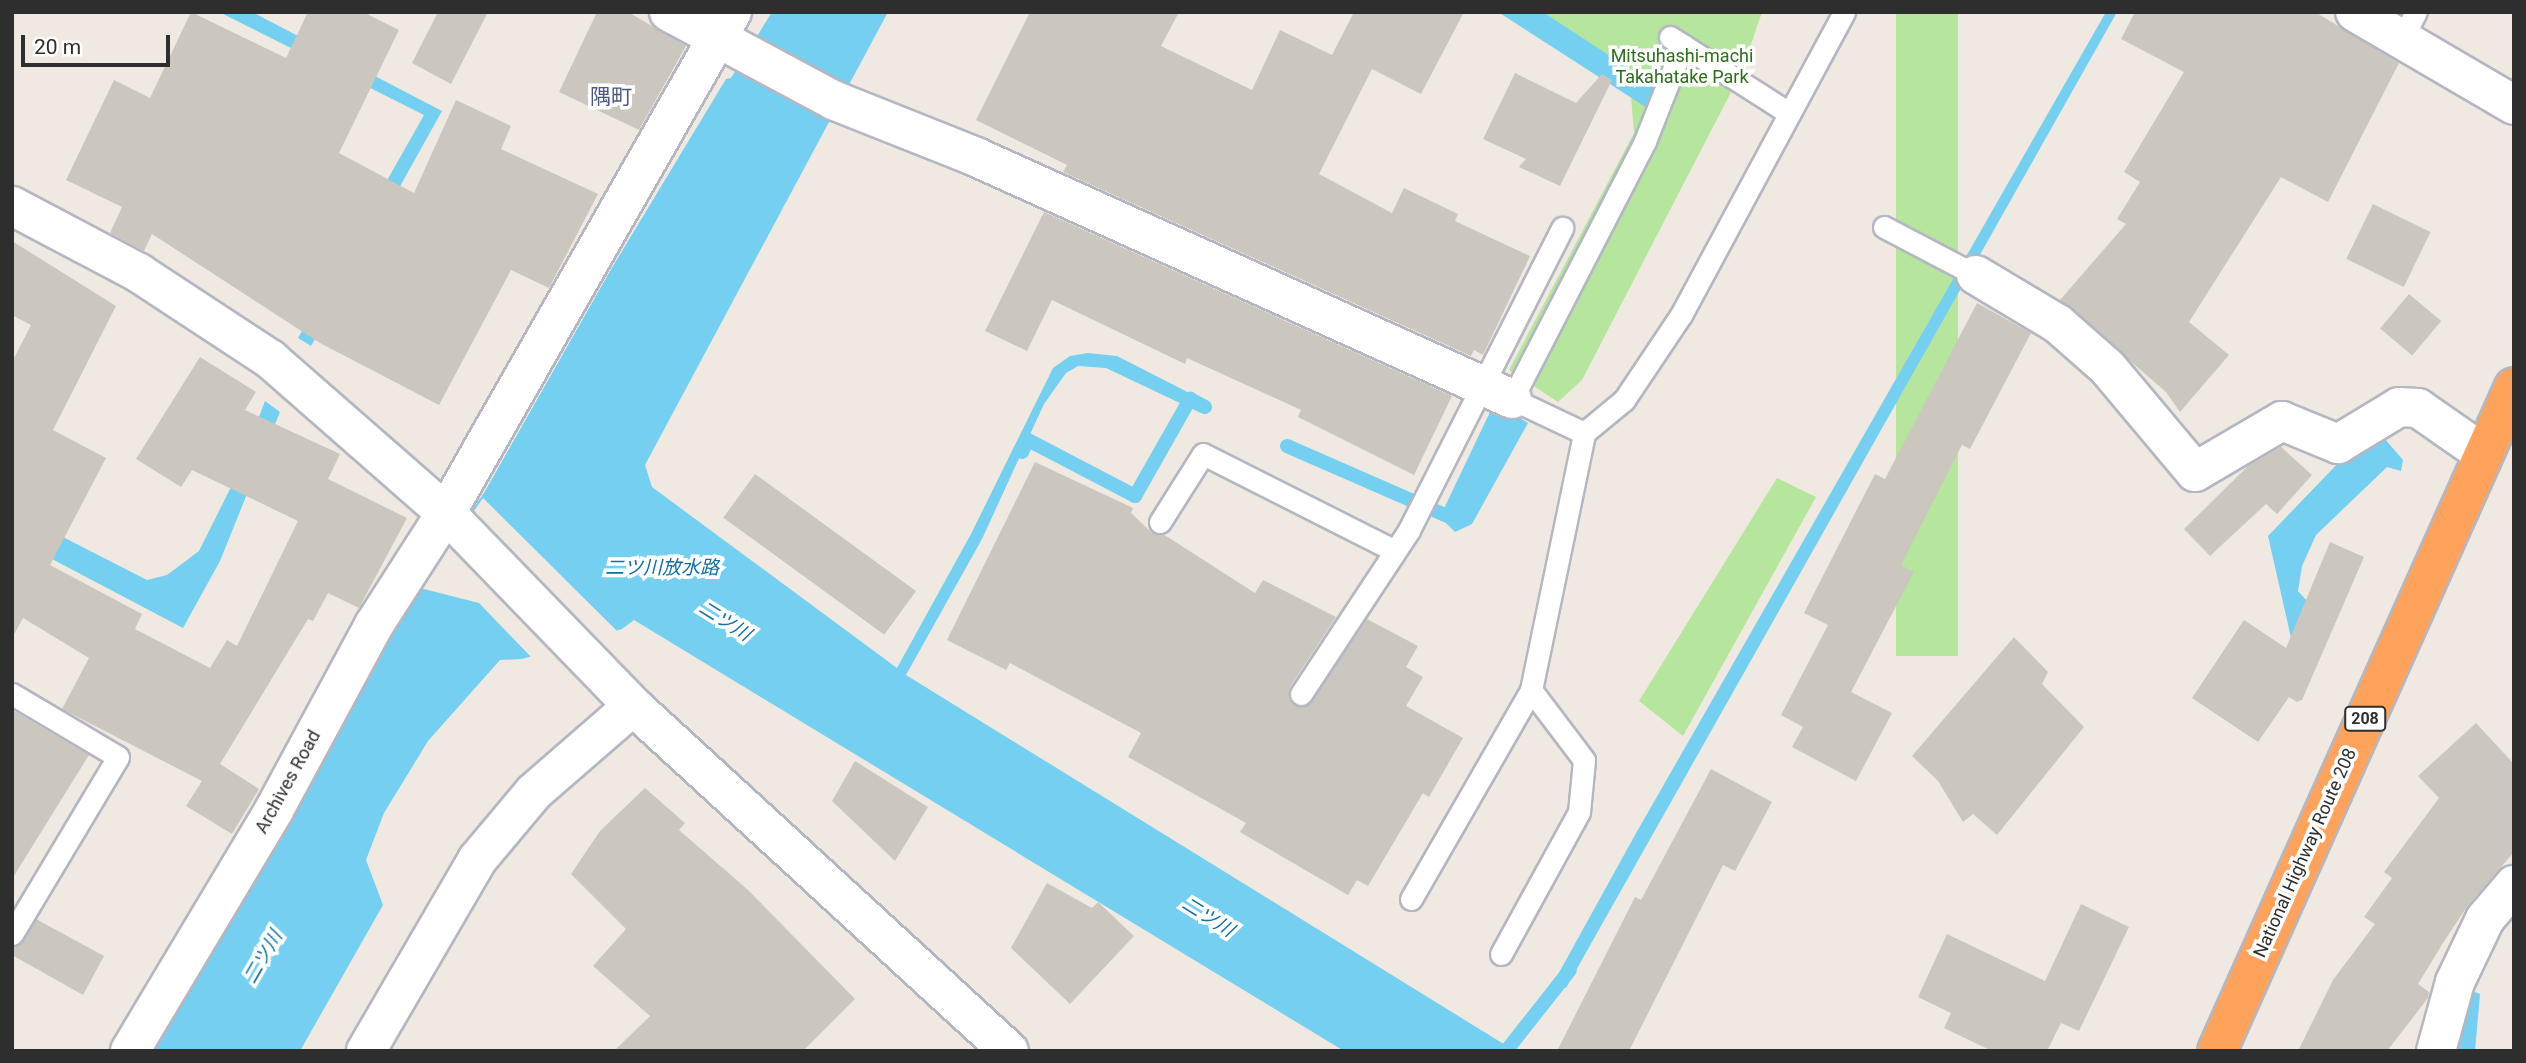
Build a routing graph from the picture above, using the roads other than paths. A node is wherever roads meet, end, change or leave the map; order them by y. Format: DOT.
graph roads {
  1 [pos="668,12"];
  2 [pos="1844,12"];
  3 [pos="2355,12"];
  4 [pos="2409,26"];
  5 [pos="731,35"];
  6 [pos="2514,105"];
  7 [pos="1789,113"];
  8 [pos="12,206"];
  9 [pos="1884,227"];
  10 [pos="1562,228"];
  11 [pos="1967,270"];
  12 [pos="2514,387"];
  13 [pos="1498,392"];
  14 [pos="1584,433"];
  15 [pos="2484,454"];
  16 [pos="454,521"];
  17 [pos="1160,522"];
  18 [pos="1395,551"];
  19 [pos="1531,690"];
  20 [pos="12,694"];
  21 [pos="1301,694"];
  22 [pos="633,706"];
  23 [pos="2514,885"];
  24 [pos="1411,899"];
  25 [pos="12,934"];
  26 [pos="1501,954"];
  27 [pos="130,1051"];
  28 [pos="366,1051"];
  29 [pos="1009,1051"];
  30 [pos="2217,1051"];
  31 [pos="2436,1051"];
  1 -- 5 [label="street"];
  2 -- 7 [label="lane"];
  3 -- 4 [label="street"];
  4 -- 6 [label="street"];
  5 -- 13 [label="street"];
  5 -- 16 [label="street, Archives Road"];
  7 -- 13 [label="lane"];
  7 -- 14 [label="lane"];
  8 -- 16 [label="street"];
  9 -- 11 [label="lane"];
  10 -- 13 [label="lane"];
  11 -- 15 [label="street"];
  12 -- 15 [label="highway, National Highway Route 208 / 208"];
  13 -- 14 [label="lane"];
  13 -- 18 [label="lane"];
  14 -- 19 [label="lane"];
  15 -- 30 [label="highway, National Highway Route 208 / 208"];
  16 -- 22 [label="street"];
  16 -- 27 [label="street, Archives Road"];
  17 -- 18 [label="lane"];
  18 -- 21 [label="lane"];
  19 -- 24 [label="lane"];
  19 -- 26 [label="lane"];
  20 -- 25 [label="lane"];
  22 -- 28 [label="street"];
  22 -- 29 [label="street"];
  23 -- 31 [label="street"];
}
